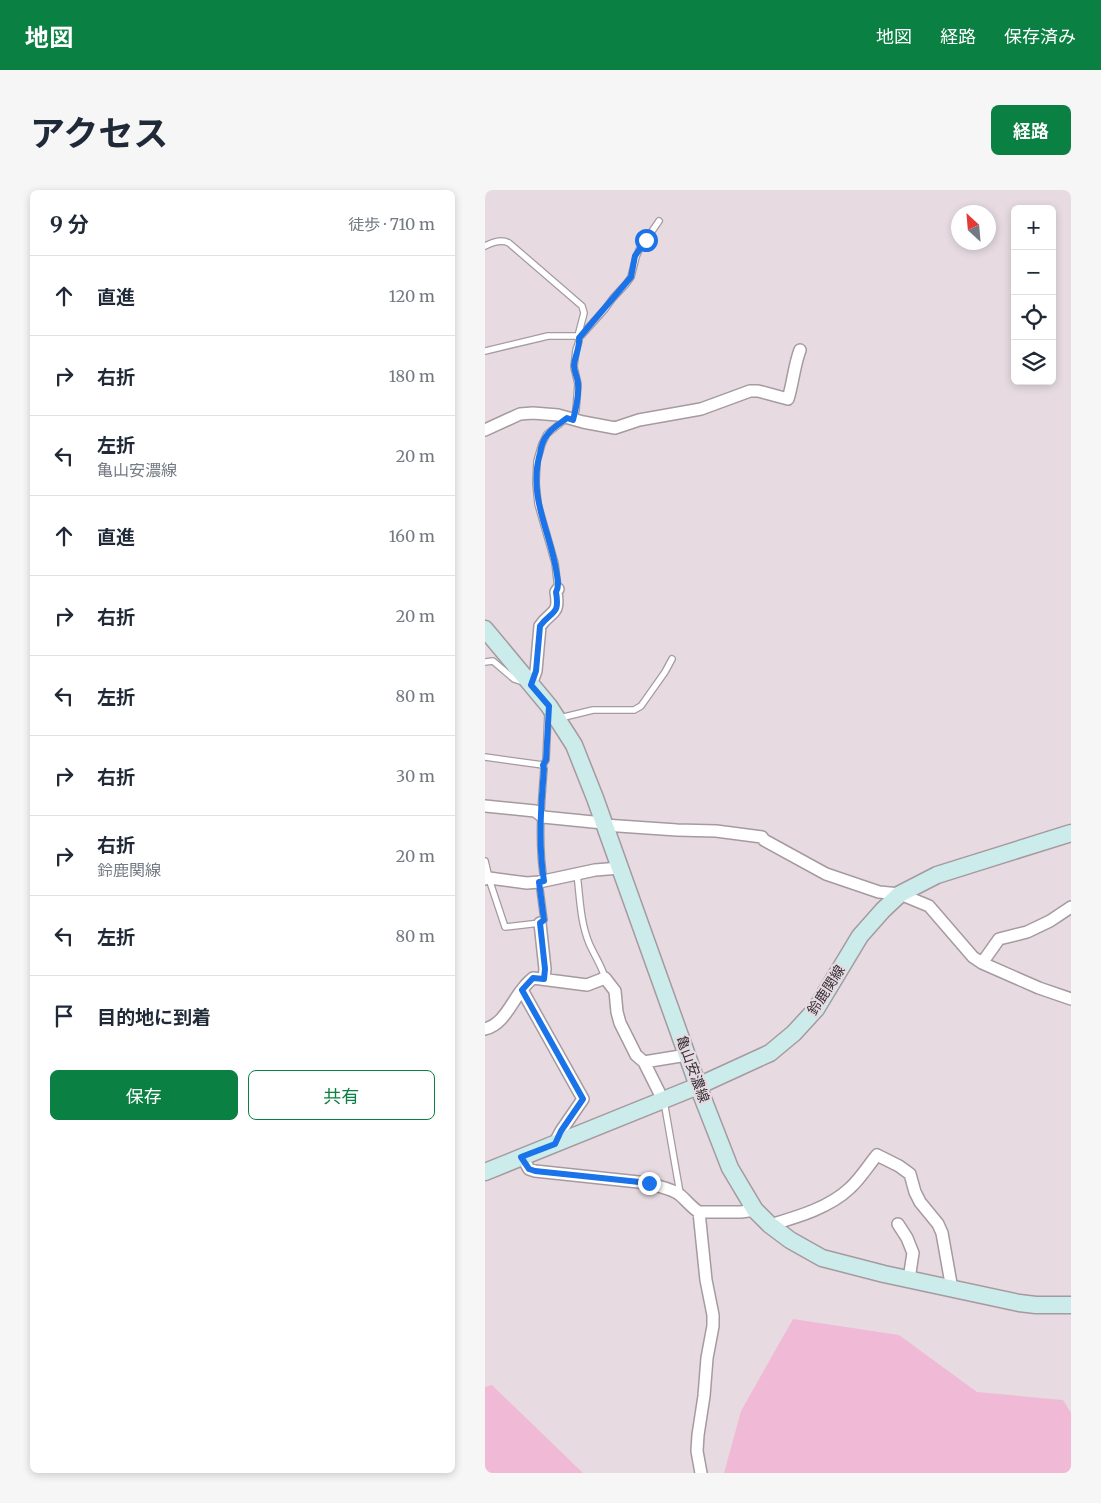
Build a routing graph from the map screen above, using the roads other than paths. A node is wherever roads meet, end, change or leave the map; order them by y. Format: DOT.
graph roads {
  1 [pos="659,221"];
  2 [pos="485,246"];
  3 [pos="578,337"];
  4 [pos="800,350"];
  5 [pos="485,351"];
  6 [pos="570,419"];
  7 [pos="485,430"];
  8 [pos="558,589"];
  9 [pos="485,629"];
  10 [pos="672,659"];
  11 [pos="485,662"];
  12 [pos="531,685"];
  13 [pos="553,712"];
  14 [pos="485,757"];
  15 [pos="543,765"];
  16 [pos="485,806"];
  17 [pos="541,815"];
  18 [pos="604,824"];
  19 [pos="1071,834"];
  20 [pos="485,861"];
  21 [pos="620,868"];
  22 [pos="577,874"];
  23 [pos="487,878"];
  24 [pos="542,881"];
  25 [pos="901,894"];
  26 [pos="1071,907"];
  27 [pos="540,923"];
  28 [pos="982,963"];
  29 [pos="605,978"];
  30 [pos="544,979"];
  31 [pos="522,990"];
  32 [pos="1071,1000"];
  33 [pos="485,1029"];
  34 [pos="687,1055"];
  35 [pos="644,1062"];
  36 [pos="698,1086"];
  37 [pos="659,1092"];
  38 [pos="665,1107"];
  39 [pos="555,1144"];
  40 [pos="521,1157"];
  41 [pos="485,1172"];
  42 [pos="680,1195"];
  43 [pos="755,1210"];
  44 [pos="699,1212"];
  45 [pos="898,1224"];
  46 [pos="770,1225"];
  47 [pos="909,1279"];
  48 [pos="952,1289"];
  49 [pos="1071,1305"];
  50 [pos="701,1473"];
  1 -- 3 [label="lane"];
  2 -- 3 [label="lane"];
  3 -- 5 [label="lane"];
  3 -- 6 [label="lane"];
  4 -- 6 [label="street"];
  6 -- 7 [label="street"];
  6 -- 8 [label="lane"];
  8 -- 12 [label="street"];
  9 -- 12 [label="main road, 亀山安濃線"];
  10 -- 13 [label="lane"];
  11 -- 12 [label="lane"];
  12 -- 13 [label="main road, 亀山安濃線"];
  13 -- 15 [label="lane"];
  13 -- 18 [label="main road, 亀山安濃線"];
  14 -- 15 [label="lane"];
  15 -- 17 [label="lane"];
  16 -- 17 [label="street"];
  17 -- 18 [label="street"];
  17 -- 24 [label="lane"];
  18 -- 21 [label="main road, 亀山安濃線"];
  18 -- 25 [label="street"];
  19 -- 25 [label="main road, 鈴鹿関線"];
  20 -- 23 [label="lane"];
  21 -- 22 [label="street"];
  21 -- 34 [label="main road, 亀山安濃線"];
  22 -- 24 [label="street"];
  22 -- 29 [label="lane"];
  23 -- 24 [label="street"];
  23 -- 27 [label="lane"];
  24 -- 27 [label="lane"];
  25 -- 28 [label="street"];
  25 -- 36 [label="main road, 鈴鹿関線"];
  26 -- 28 [label="street"];
  27 -- 30 [label="street"];
  28 -- 32 [label="street"];
  29 -- 30 [label="street"];
  29 -- 35 [label="street"];
  30 -- 31 [label="street"];
  31 -- 33 [label="street"];
  31 -- 39 [label="street"];
  34 -- 35 [label="street"];
  34 -- 36 [label="main road, 亀山安濃線"];
  35 -- 37 [label="street"];
  36 -- 39 [label="main road, 鈴鹿関線"];
  36 -- 43 [label="main road, 亀山安濃線"];
  38 -- 42 [label="lane"];
  39 -- 40 [label="main road, 鈴鹿関線"];
  40 -- 41 [label="main road, 鈴鹿関線"];
  40 -- 42 [label="street"];
  42 -- 44 [label="street"];
  43 -- 44 [label="street"];
  43 -- 46 [label="main road, 亀山安濃線"];
  44 -- 50 [label="street"];
  45 -- 47 [label="street"];
  46 -- 47 [label="main road, 亀山安濃線"];
  46 -- 48 [label="street"];
  47 -- 48 [label="main road, 亀山安濃線"];
  48 -- 49 [label="main road, 亀山安濃線"];
}
